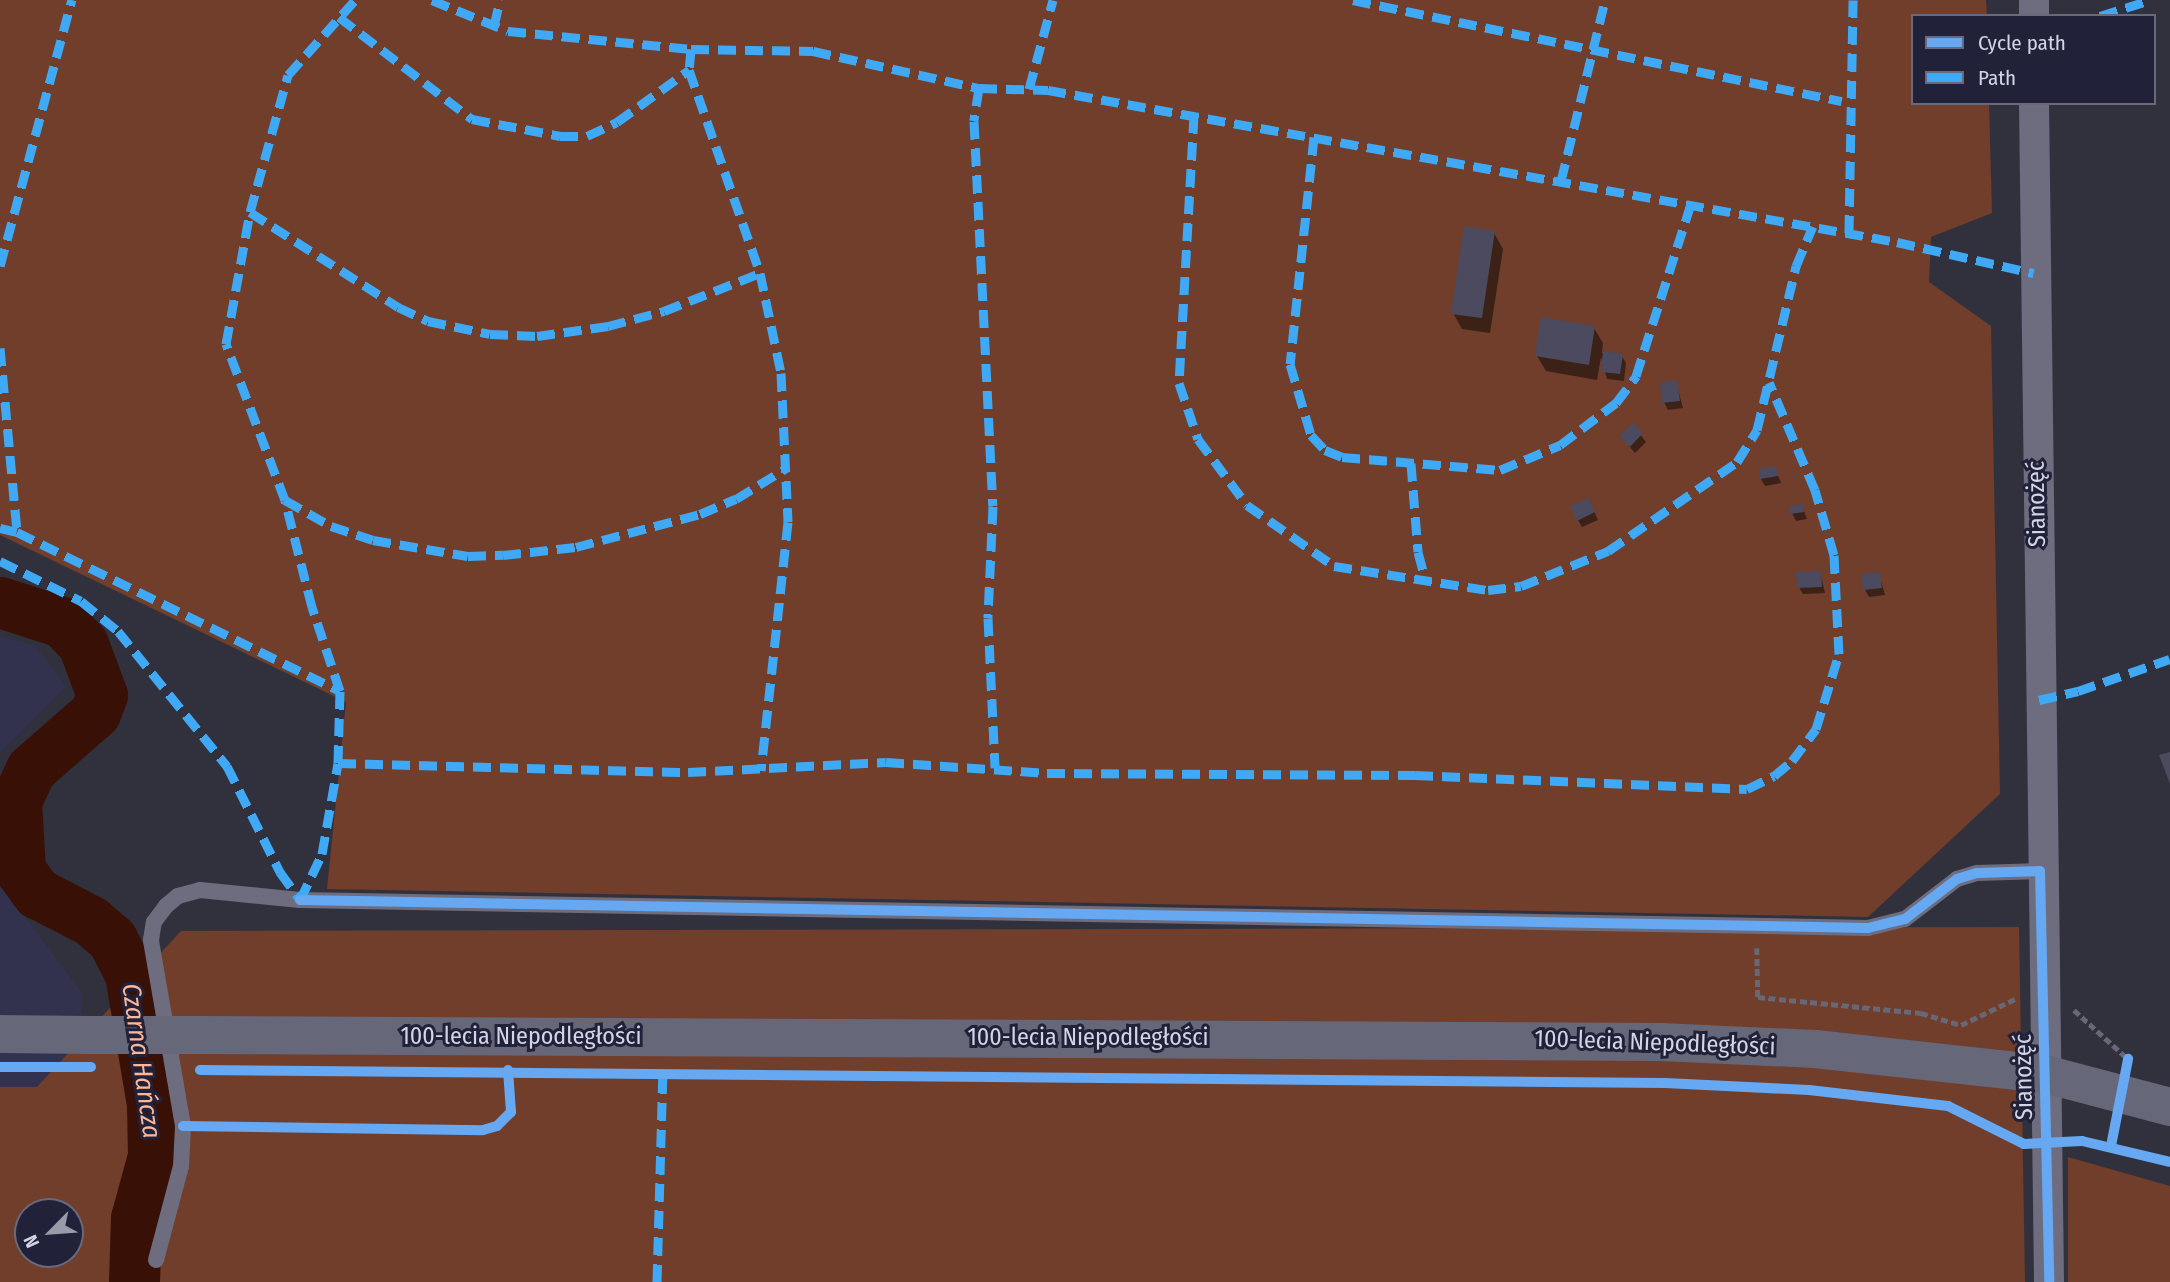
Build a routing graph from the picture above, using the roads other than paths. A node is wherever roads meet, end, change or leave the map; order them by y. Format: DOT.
graph roads {
  1 [pos="2034,105"];
  2 [pos="2040,871"];
  3 [pos="0,1034"];
  4 [pos="2045,1074"];
  5 [pos="2170,1107"];
  6 [pos="156,1260"];
  7 [pos="2049,1282"];
  1 -- 2 [label="street, Sianożęć"];
  2 -- 4 [label="street, Sianożęć"];
  2 -- 6 [label="lane"];
  3 -- 4 [label="main road, 100-lecia Niepodległości, bridge"];
  4 -- 5 [label="main road, 100-lecia Niepodległości"];
  4 -- 7 [label="street, Sianożęć"];
}
